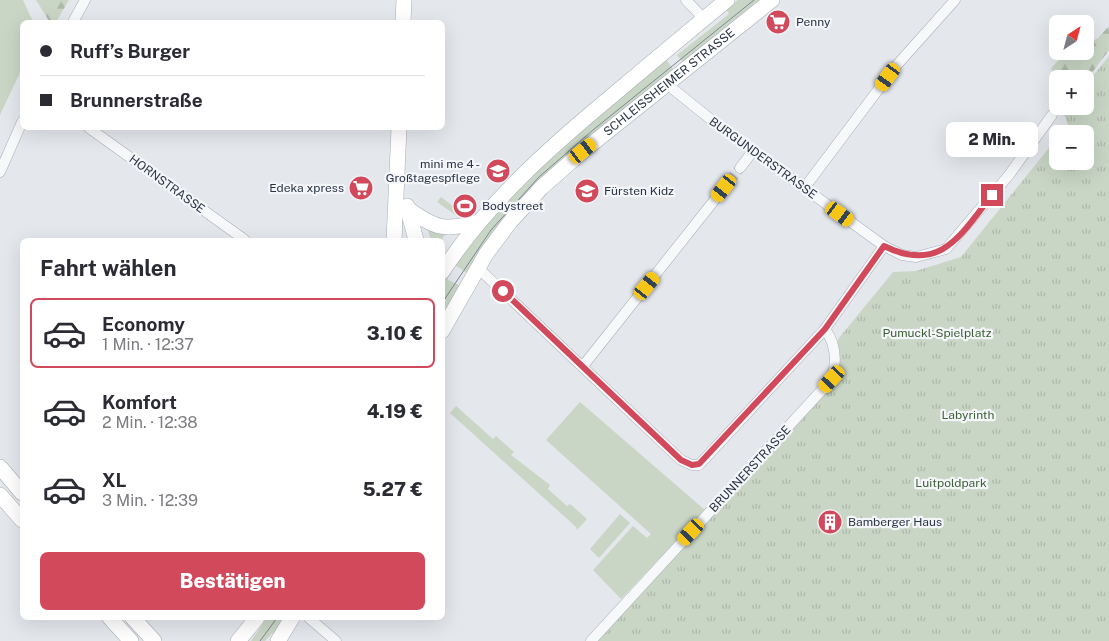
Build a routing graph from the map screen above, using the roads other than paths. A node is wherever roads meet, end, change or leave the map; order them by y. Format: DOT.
graph roads {
  1 [pos="85,0"];
  2 [pos="404,0"];
  3 [pos="686,0"];
  4 [pos="727,0"];
  5 [pos="772,0"];
  6 [pos="955,0"];
  7 [pos="704,19"];
  8 [pos="74,20"];
  9 [pos="403,20"];
  10 [pos="668,85"];
  11 [pos="1052,115"];
  12 [pos="20,127"];
  13 [pos="91,130"];
  14 [pos="400,130"];
  15 [pos="753,152"];
  16 [pos="740,168"];
  17 [pos="0,172"];
  18 [pos="398,175"];
  19 [pos="728,183"];
  20 [pos="804,187"];
  21 [pos="407,208"];
  22 [pos="479,222"];
  23 [pos="242,238"];
  24 [pos="394,238"];
  25 [pos="415,238"];
  26 [pos="884,246"];
  27 [pos="477,267"];
  28 [pos="445,268"];
  29 [pos="445,326"];
  30 [pos="825,329"];
  31 [pos="583,366"];
  32 [pos="0,467"];
  33 [pos="20,491"];
  34 [pos="0,495"];
  35 [pos="20,518"];
  36 [pos="112,620"];
  37 [pos="135,620"];
  38 [pos="255,620"];
  39 [pos="291,620"];
  40 [pos="311,620"];
  41 [pos="131,641"];
  42 [pos="154,641"];
  43 [pos="238,641"];
  44 [pos="278,641"];
  45 [pos="336,641"];
  46 [pos="591,641"];
  1 -- 8 [label="street"];
  2 -- 9 [label="main road"];
  3 -- 7 [label="street"];
  4 -- 7 [label="main road, SCHLEISSHEIMER STRASSE"];
  5 -- 10 [label="main road, SCHLEISSHEIMER STRASSE"];
  6 -- 20 [label="street"];
  7 -- 22 [label="main road, SCHLEISSHEIMER STRASSE"];
  10 -- 15 [label="street, BURGUNDERSTRASSE"];
  10 -- 27 [label="main road, SCHLEISSHEIMER STRASSE"];
  11 -- 26 [label="street"];
  12 -- 17 [label="street"];
  13 -- 23 [label="street, HORNSTRASSE"];
  14 -- 18 [label="main road"];
  15 -- 16 [label="street"];
  15 -- 20 [label="street, BURGUNDERSTRASSE"];
  18 -- 21 [label="main road"];
  18 -- 24 [label="main road"];
  19 -- 31 [label="street"];
  20 -- 26 [label="street, BURGUNDERSTRASSE"];
  21 -- 22 [label="main road"];
  21 -- 25 [label="main road"];
  22 -- 28 [label="main road, SCHLEISSHEIMER STRASSE"];
  26 -- 30 [label="street"];
  27 -- 29 [label="main road, SCHLEISSHEIMER STRASSE"];
  27 -- 31 [label="street"];
  30 -- 31 [label="street"];
  30 -- 46 [label="street, BRUNNERSTRASSE"];
  32 -- 33 [label="main road"];
  34 -- 35 [label="main road"];
  36 -- 41 [label="main road"];
  37 -- 42 [label="main road"];
  38 -- 43 [label="main road"];
  39 -- 44 [label="main road"];
  40 -- 45 [label="street"];
}
